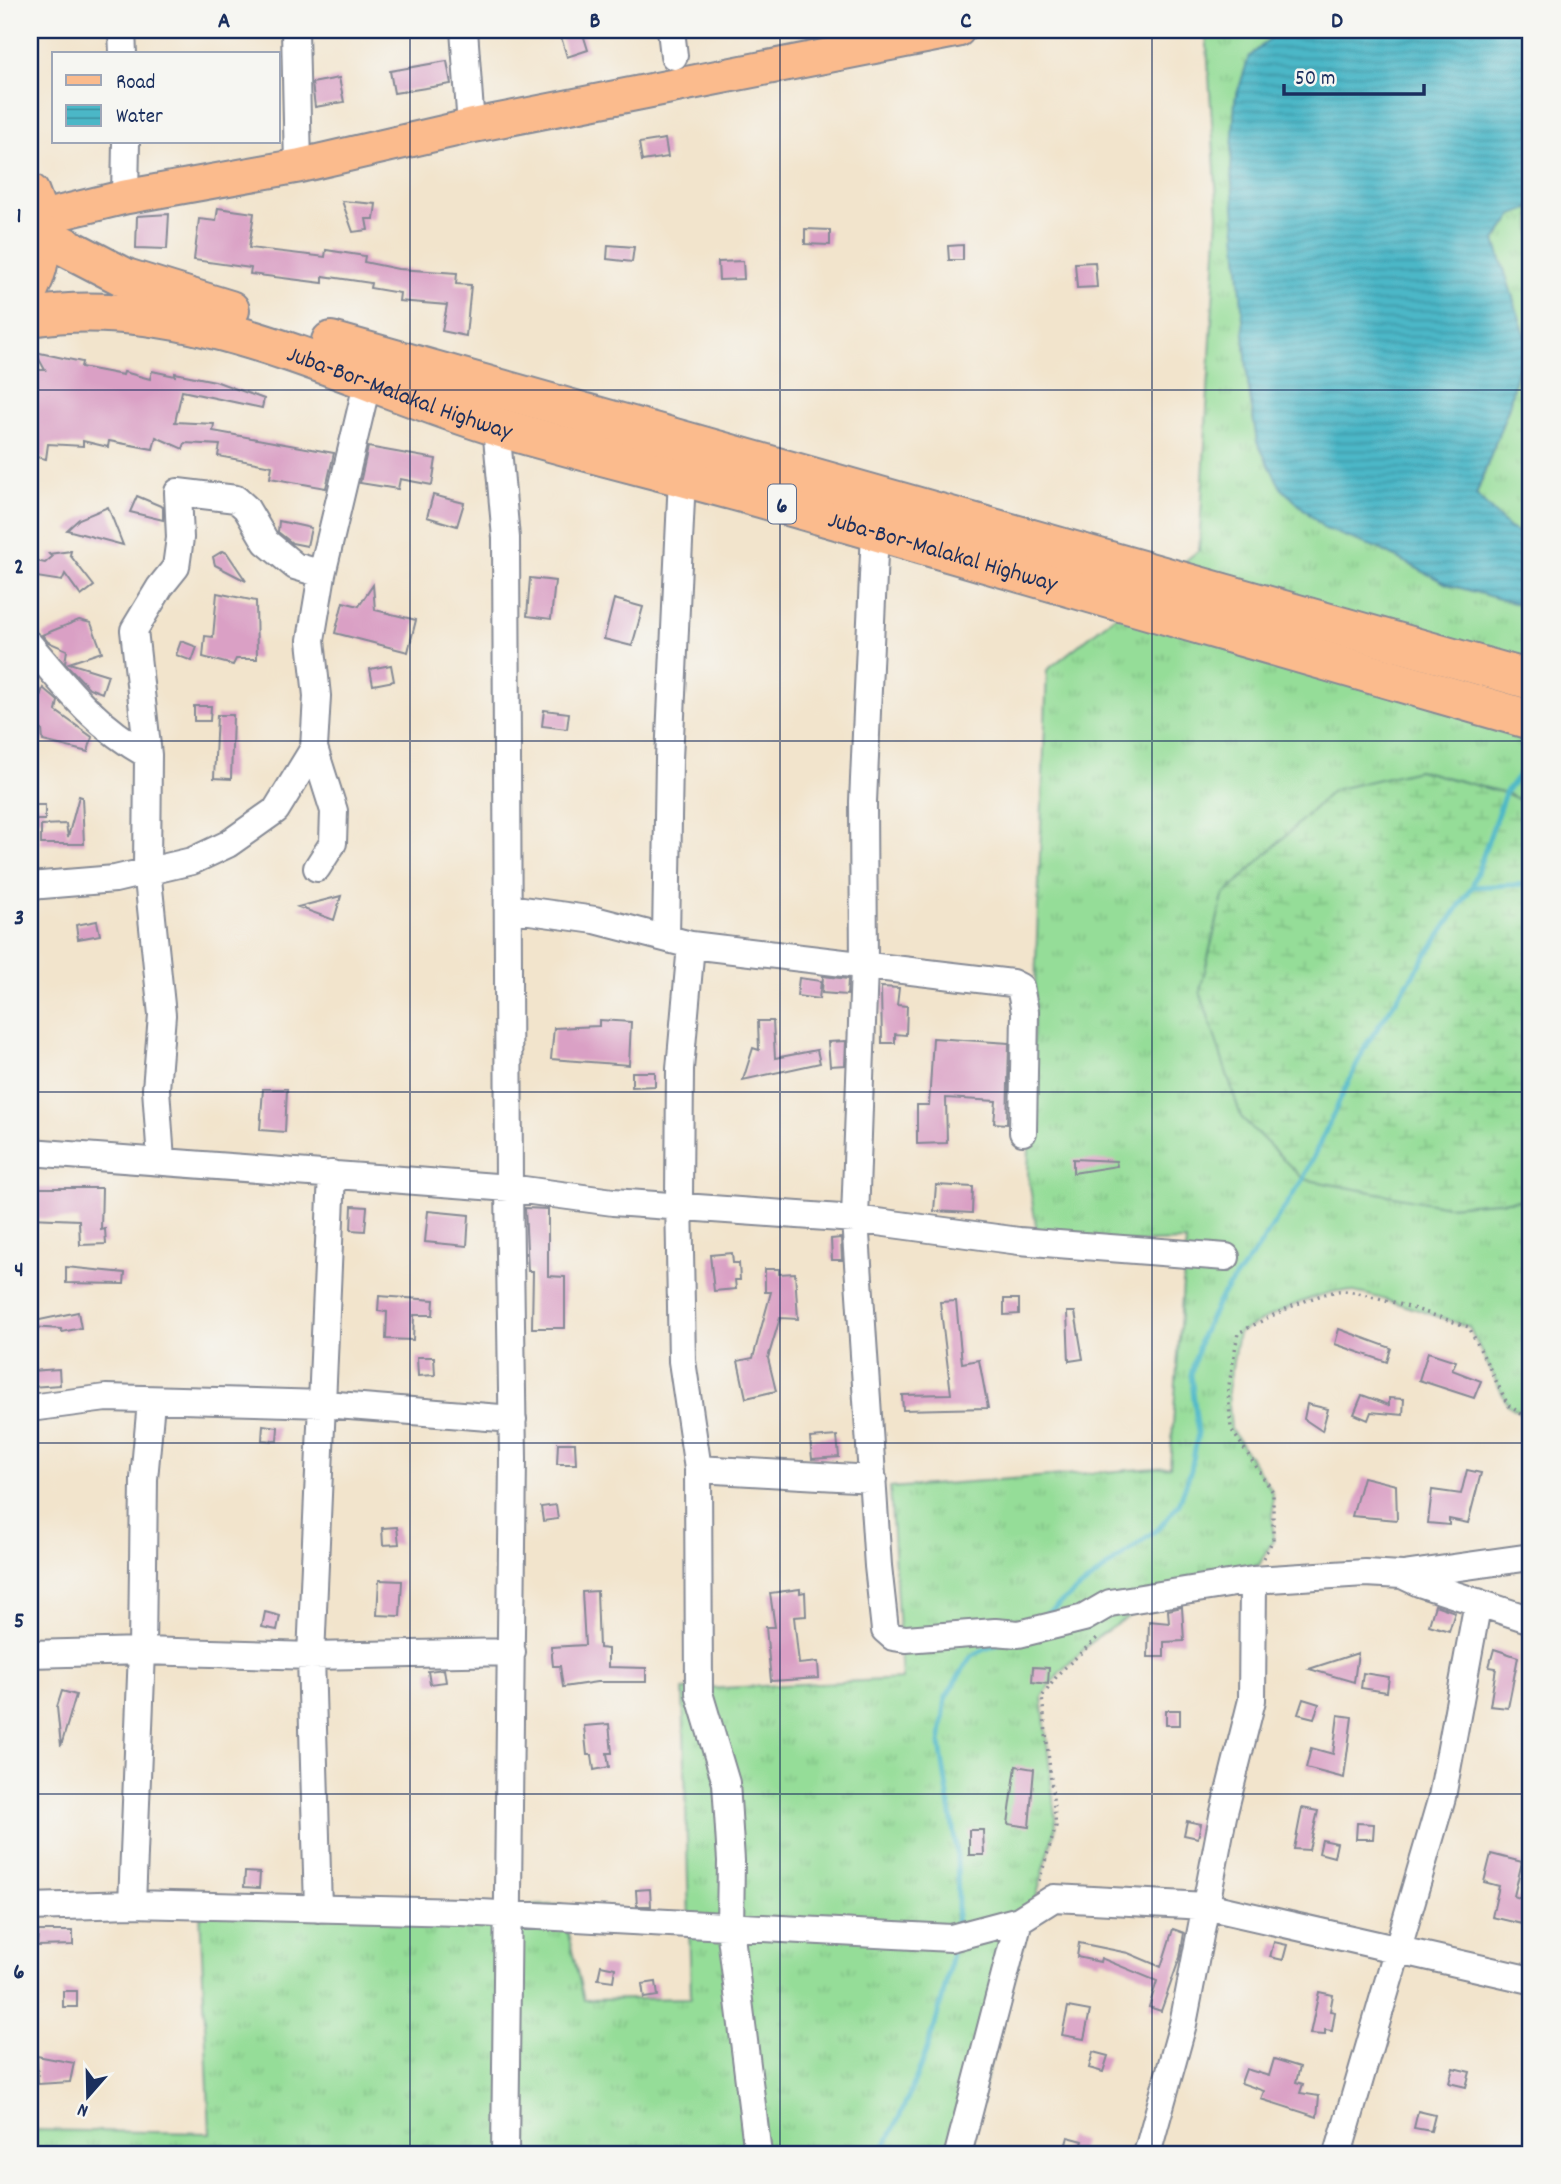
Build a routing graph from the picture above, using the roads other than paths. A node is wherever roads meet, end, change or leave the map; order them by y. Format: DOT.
graph roads {
  1 [pos="122,30"];
  2 [pos="295,30"];
  3 [pos="464,30"];
  4 [pos="671,30"];
  5 [pos="958,30"];
  6 [pos="858,39"];
  7 [pos="123,52"];
  8 [pos="674,56"];
  9 [pos="471,126"];
  10 [pos="126,144"];
  11 [pos="298,166"];
  12 [pos="125,197"];
  13 [pos="36,215"];
  14 [pos="30,287"];
  15 [pos="30,317"];
  16 [pos="368,380"];
  17 [pos="496,426"];
  18 [pos="682,477"];
  19 [pos="876,531"];
  20 [pos="322,574"];
  21 [pos="30,645"];
  22 [pos="1531,680"];
  23 [pos="1531,720"];
  24 [pos="314,748"];
  25 [pos="148,755"];
  26 [pos="317,868"];
  27 [pos="147,869"];
  28 [pos="30,886"];
  29 [pos="508,908"];
  30 [pos="679,941"];
  31 [pos="864,967"];
  32 [pos="1023,1132"];
  33 [pos="30,1152"];
  34 [pos="161,1160"];
  35 [pos="332,1174"];
  36 [pos="509,1188"];
  37 [pos="679,1206"];
  38 [pos="855,1219"];
  39 [pos="1226,1257"];
  40 [pos="151,1402"];
  41 [pos="324,1404"];
  42 [pos="30,1408"];
  43 [pos="513,1419"];
  44 [pos="698,1469"];
  45 [pos="873,1479"];
  46 [pos="1531,1557"];
  47 [pos="1256,1572"];
  48 [pos="1402,1575"];
  49 [pos="1478,1602"];
  50 [pos="1531,1620"];
  51 [pos="142,1651"];
  52 [pos="512,1652"];
  53 [pos="30,1654"];
  54 [pos="311,1656"];
  55 [pos="132,1904"];
  56 [pos="1206,1906"];
  57 [pos="30,1907"];
  58 [pos="318,1909"];
  59 [pos="506,1915"];
  60 [pos="1019,1920"];
  61 [pos="730,1928"];
  62 [pos="1397,1951"];
  63 [pos="1531,1980"];
  64 [pos="505,2154"];
  65 [pos="758,2154"];
  66 [pos="958,2154"];
  67 [pos="1147,2154"];
  68 [pos="1338,2154"];
  1 -- 7 [label="street"];
  2 -- 11 [label="street"];
  3 -- 9 [label="street"];
  4 -- 8 [label="street"];
  5 -- 6 [label="main road"];
  6 -- 9 [label="main road"];
  9 -- 11 [label="main road"];
  10 -- 12 [label="street"];
  11 -- 12 [label="main road"];
  12 -- 13 [label="main road"];
  13 -- 14 [label="highway"];
  13 -- 22 [label="highway, Juba-Bor-Malakal Highway / 6"];
  15 -- 16 [label="highway, Juba-Bor-Malakal Highway / 6"];
  16 -- 17 [label="highway, Juba-Bor-Malakal Highway / 6"];
  16 -- 20 [label="street"];
  17 -- 18 [label="highway, Juba-Bor-Malakal Highway / 6"];
  17 -- 29 [label="street"];
  18 -- 19 [label="highway, Juba-Bor-Malakal Highway / 6"];
  18 -- 30 [label="street"];
  19 -- 23 [label="highway, Juba-Bor-Malakal Highway / 6"];
  19 -- 31 [label="street"];
  20 -- 24 [label="street"];
  20 -- 25 [label="street"];
  21 -- 25 [label="street"];
  24 -- 26 [label="street"];
  24 -- 27 [label="street"];
  25 -- 27 [label="street"];
  27 -- 28 [label="street"];
  27 -- 34 [label="street"];
  29 -- 30 [label="street"];
  29 -- 36 [label="street"];
  30 -- 31 [label="street"];
  30 -- 37 [label="street"];
  31 -- 32 [label="street"];
  31 -- 38 [label="street"];
  33 -- 34 [label="street"];
  34 -- 35 [label="street"];
  35 -- 36 [label="street"];
  35 -- 41 [label="street"];
  36 -- 37 [label="street"];
  36 -- 43 [label="street"];
  37 -- 38 [label="street"];
  37 -- 44 [label="street"];
  38 -- 39 [label="street"];
  38 -- 45 [label="street"];
  40 -- 41 [label="street"];
  40 -- 42 [label="street"];
  40 -- 51 [label="street"];
  41 -- 43 [label="street"];
  41 -- 54 [label="street"];
  43 -- 52 [label="street"];
  44 -- 45 [label="street"];
  44 -- 61 [label="street"];
  45 -- 47 [label="street"];
  46 -- 48 [label="street"];
  47 -- 48 [label="street"];
  47 -- 56 [label="street"];
  48 -- 49 [label="street"];
  49 -- 50 [label="street"];
  49 -- 62 [label="street"];
  51 -- 53 [label="street"];
  51 -- 54 [label="street"];
  51 -- 55 [label="street"];
  52 -- 54 [label="street"];
  52 -- 59 [label="street"];
  54 -- 58 [label="street"];
  55 -- 57 [label="street"];
  55 -- 58 [label="street"];
  56 -- 60 [label="street"];
  56 -- 62 [label="street"];
  56 -- 67 [label="street"];
  58 -- 59 [label="street"];
  59 -- 61 [label="street"];
  59 -- 64 [label="street"];
  60 -- 61 [label="street"];
  60 -- 66 [label="street"];
  61 -- 65 [label="street"];
  62 -- 63 [label="street"];
  62 -- 68 [label="street"];
}
